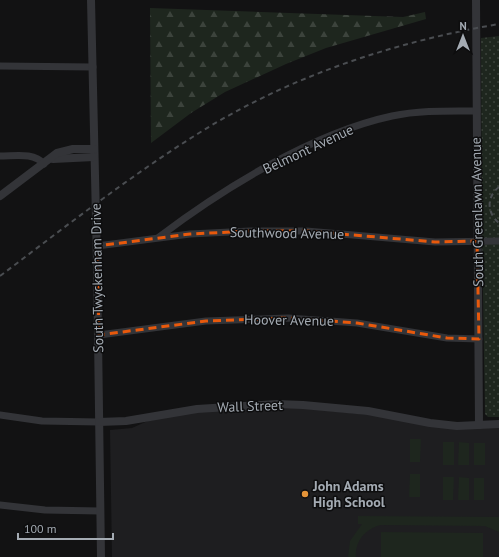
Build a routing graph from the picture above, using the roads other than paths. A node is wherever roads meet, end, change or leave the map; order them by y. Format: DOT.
graph roads {
  1 [pos="91,0"];
  2 [pos="476,0"];
  3 [pos="0,66"];
  4 [pos="93,67"];
  5 [pos="477,111"];
  6 [pos="94,153"];
  7 [pos="0,156"];
  8 [pos="46,162"];
  9 [pos="0,196"];
  10 [pos="157,238"];
  11 [pos="477,240"];
  12 [pos="499,241"];
  13 [pos="97,246"];
  14 [pos="99,335"];
  15 [pos="479,339"];
  16 [pos="0,415"];
  17 [pos="99,422"];
  18 [pos="499,424"];
  19 [pos="479,425"];
  20 [pos="0,505"];
  21 [pos="100,510"];
  22 [pos="101,557"];
  1 -- 4 [label="street, South Twyckenham Drive"];
  2 -- 5 [label="street, South Greenlawn Avenue"];
  3 -- 4 [label="street"];
  4 -- 6 [label="street, South Twyckenham Drive"];
  5 -- 10 [label="street, Belmont Avenue"];
  5 -- 11 [label="street, South Greenlawn Avenue"];
  6 -- 8 [label="street"];
  6 -- 13 [label="street, South Twyckenham Drive"];
  7 -- 8 [label="street"];
  8 -- 9 [label="street"];
  10 -- 11 [label="street, Southwood Avenue"];
  10 -- 13 [label="street, Southwood Avenue"];
  11 -- 12 [label="street, Southwood Avenue"];
  11 -- 15 [label="street, South Greenlawn Avenue"];
  13 -- 14 [label="street, South Twyckenham Drive"];
  14 -- 15 [label="street, Hoover Avenue"];
  14 -- 17 [label="street, South Twyckenham Drive"];
  15 -- 19 [label="street, South Greenlawn Avenue"];
  16 -- 17 [label="street, Wall Street"];
  17 -- 19 [label="street, Wall Street"];
  17 -- 21 [label="street, South Twyckenham Drive"];
  18 -- 19 [label="street, Wall Street"];
  20 -- 21 [label="street"];
  21 -- 22 [label="street, South Twyckenham Drive"];
}
